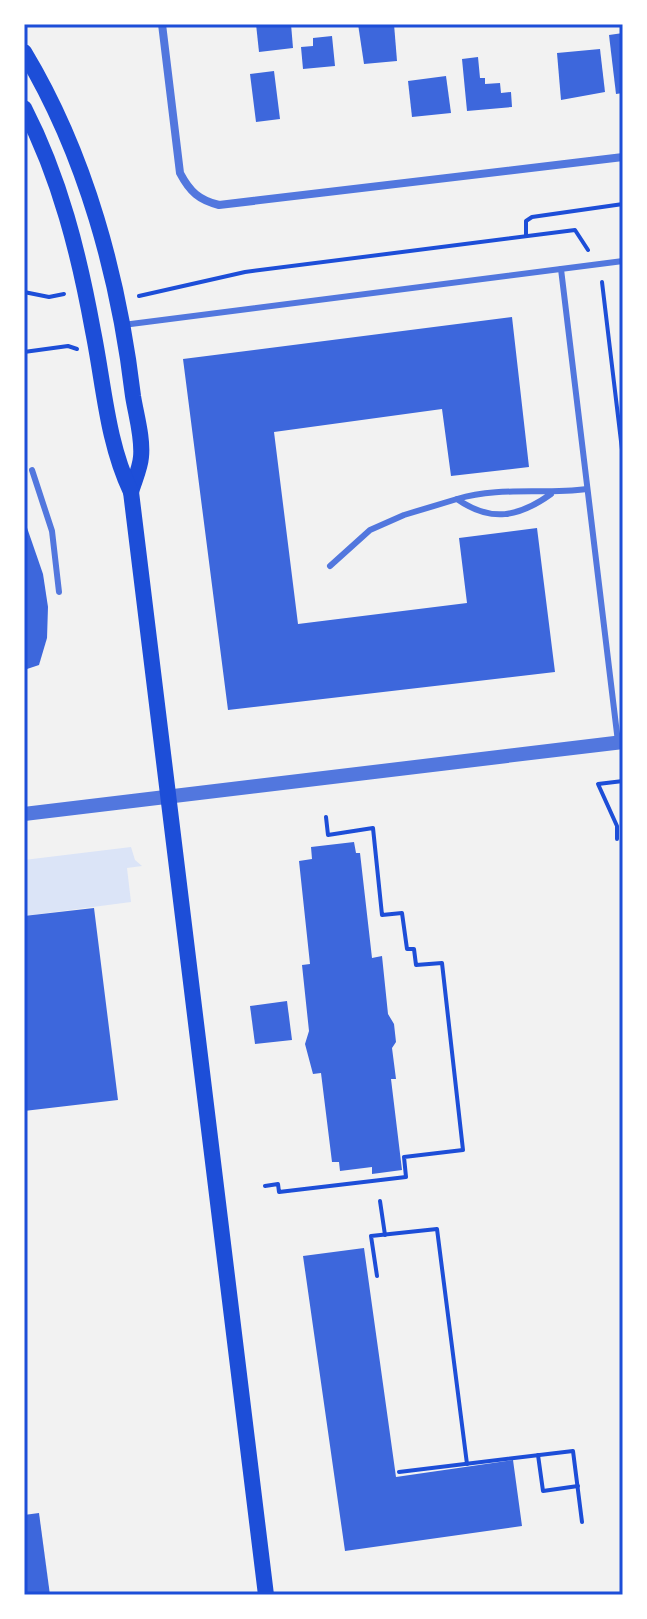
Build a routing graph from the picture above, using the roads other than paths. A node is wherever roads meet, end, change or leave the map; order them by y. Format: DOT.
graph roads {
  1 [pos="162,24"];
  2 [pos="24,52"];
  3 [pos="24,108"];
  4 [pos="623,157"];
  5 [pos="623,261"];
  6 [pos="561,269"];
  7 [pos="123,325"];
  8 [pos="32,470"];
  9 [pos="587,489"];
  10 [pos="131,492"];
  11 [pos="551,494"];
  12 [pos="457,499"];
  13 [pos="330,566"];
  14 [pos="59,592"];
  15 [pos="620,742"];
  16 [pos="169,796"];
  17 [pos="24,814"];
  18 [pos="266,1595"];
  1 -- 4 [label="street"];
  2 -- 7 [label="main road"];
  3 -- 10 [label="main road"];
  5 -- 6 [label="lane"];
  6 -- 7 [label="lane"];
  6 -- 9 [label="lane"];
  7 -- 10 [label="main road"];
  8 -- 14 [label="lane"];
  9 -- 11 [label="lane"];
  9 -- 15 [label="lane"];
  10 -- 16 [label="main road"];
  11 -- 12 [label="lane"];
  11 -- 12 [label="lane"];
  12 -- 13 [label="lane"];
  15 -- 16 [label="street"];
  16 -- 17 [label="street"];
  16 -- 18 [label="main road"];
}
